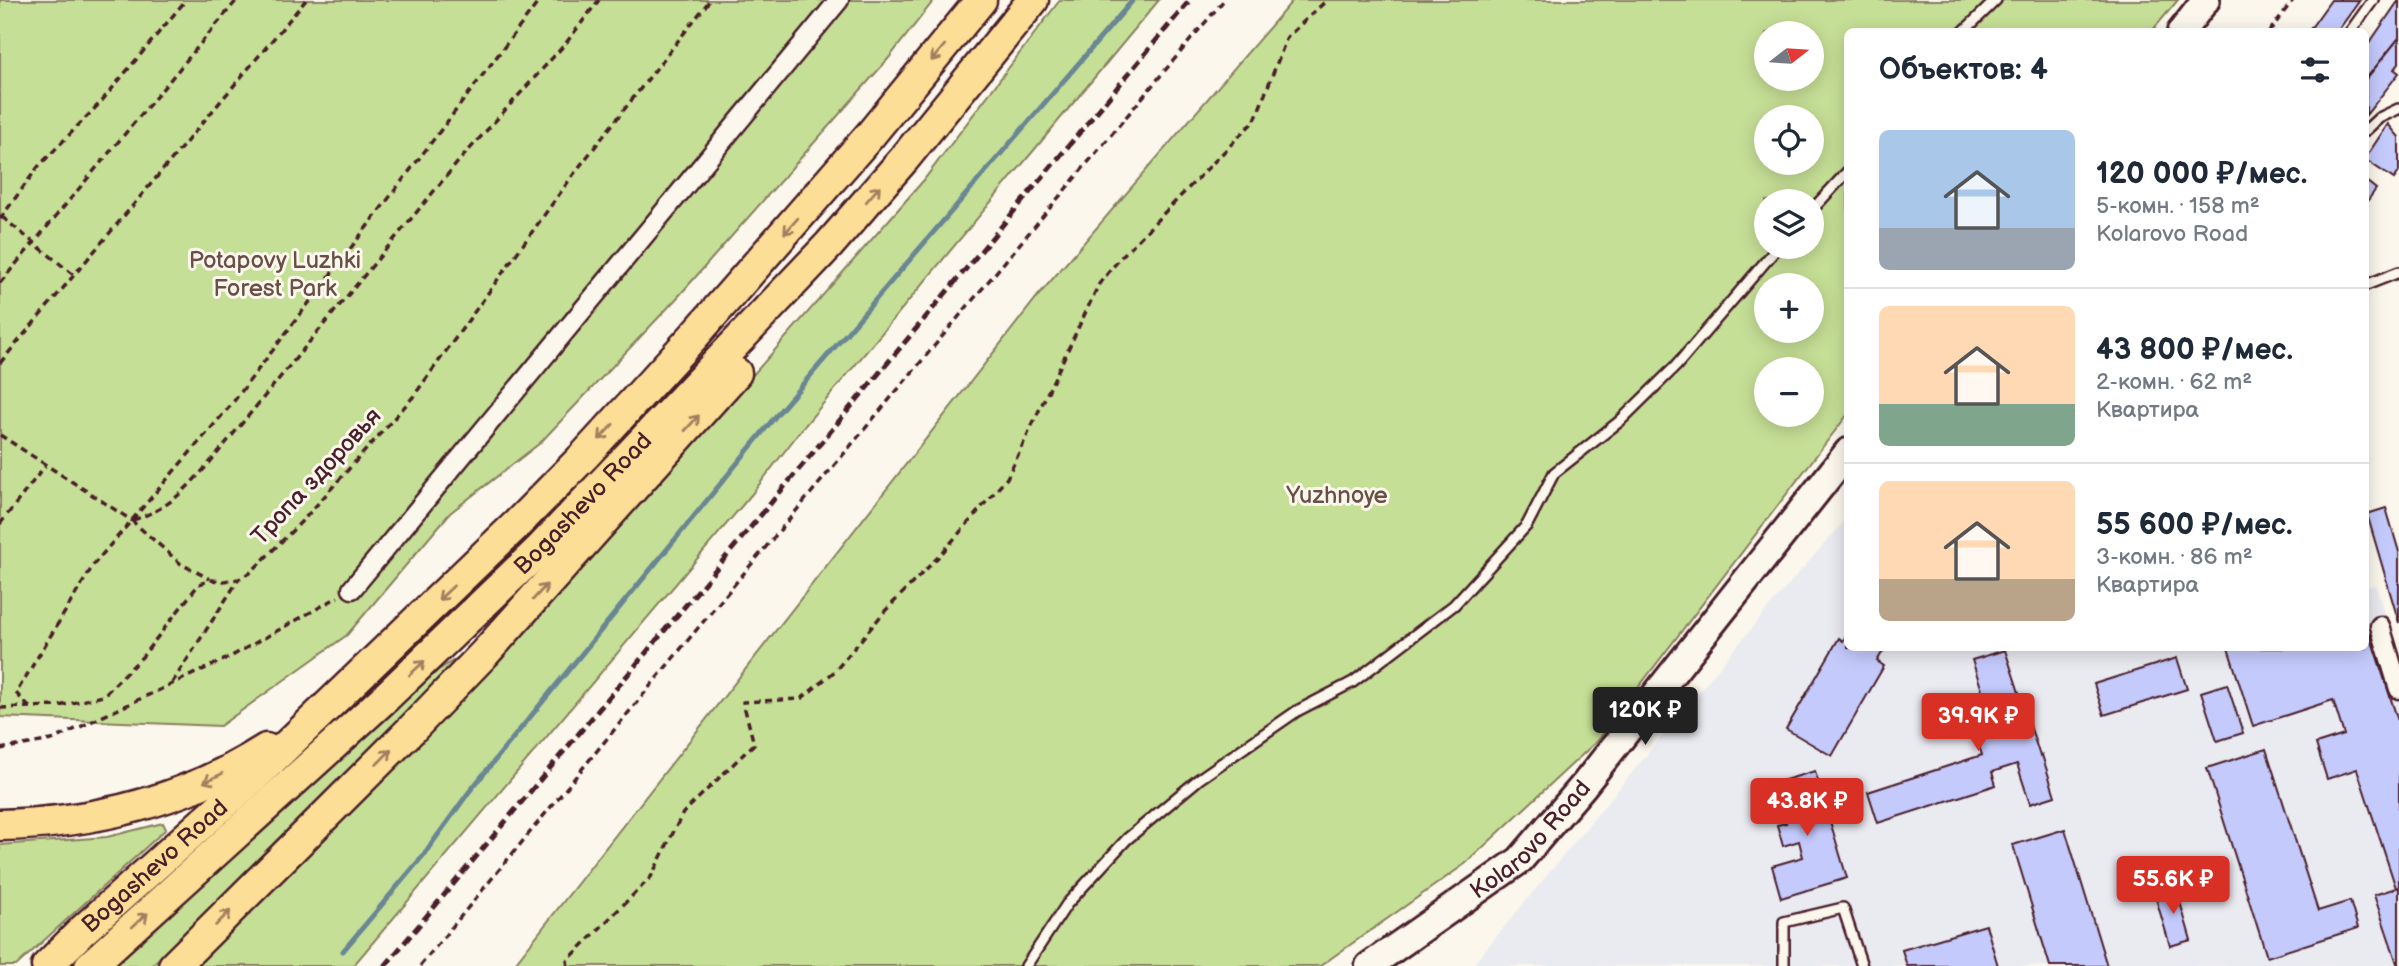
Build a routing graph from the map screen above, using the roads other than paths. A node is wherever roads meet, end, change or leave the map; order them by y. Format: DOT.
graph roads {
  1 [pos="839,0"];
  2 [pos="981,0"];
  3 [pos="1033,0"];
  4 [pos="1996,0"];
  5 [pos="2206,0"];
  6 [pos="2373,0"];
  7 [pos="1967,28"];
  8 [pos="2184,28"];
  9 [pos="2353,28"];
  10 [pos="2399,109"];
  11 [pos="2369,127"];
  12 [pos="1844,175"];
  13 [pos="1824,197"];
  14 [pos="829,245"];
  15 [pos="1768,259"];
  16 [pos="2399,272"];
  17 [pos="2369,284"];
  18 [pos="1844,457"];
  19 [pos="352,589"];
  20 [pos="2380,626"];
  21 [pos="367,667"];
  22 [pos="2399,689"];
  23 [pos="0,825"];
  24 [pos="47,966"];
  25 [pos="90,966"];
  26 [pos="174,966"];
  27 [pos="1026,966"];
  28 [pos="1369,966"];
  29 [pos="1784,966"];
  30 [pos="1862,966"];
  1 -- 19 [label="street"];
  2 -- 21 [label="main road, Bogashevo Road, one-way"];
  14 -- 3 [label="main road, Bogashevo Road, one-way"];
  4 -- 7 [label="lane"];
  5 -- 8 [label="main road"];
  6 -- 9 [label="lane"];
  10 -- 11 [label="lane"];
  12 -- 13 [label="lane"];
  25 -- 14 [label="main road, Bogashevo Road, one-way"];
  26 -- 14 [label="main road, one-way"];
  15 -- 27 [label="lane"];
  16 -- 17 [label="lane"];
  18 -- 28 [label="main road, Kolarovo Road"];
  20 -- 22 [label="street"];
  21 -- 23 [label="main road, one-way"];
  21 -- 24 [label="main road, Bogashevo Road"];
  29 -- 30 [label="lane"];
}
